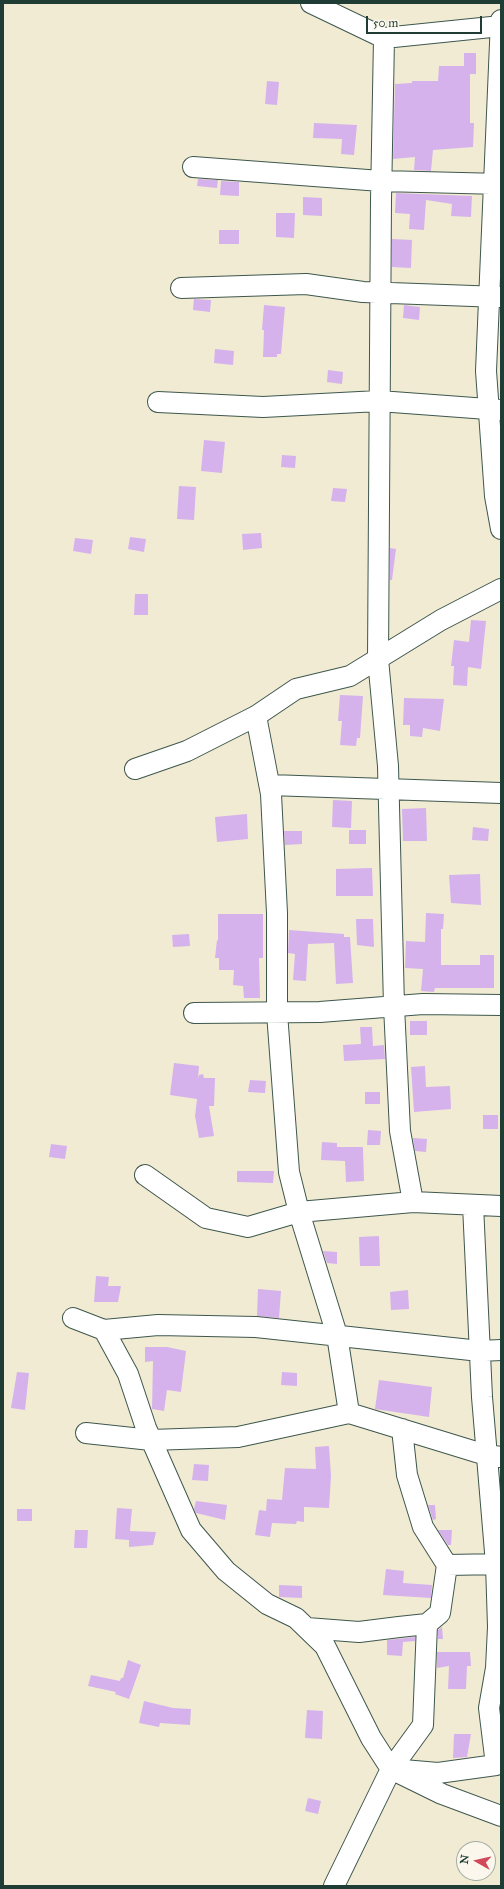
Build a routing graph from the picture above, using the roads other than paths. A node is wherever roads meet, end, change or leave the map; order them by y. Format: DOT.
graph roads {
  1 [pos="311,3"];
  2 [pos="501,24"];
  3 [pos="384,38"];
  4 [pos="193,167"];
  5 [pos="381,181"];
  6 [pos="497,184"];
  7 [pos="181,288"];
  8 [pos="380,293"];
  9 [pos="495,297"];
  10 [pos="379,401"];
  11 [pos="158,402"];
  12 [pos="495,410"];
  13 [pos="501,529"];
  14 [pos="501,589"];
  15 [pos="378,659"];
  16 [pos="256,716"];
  17 [pos="135,769"];
  18 [pos="270,785"];
  19 [pos="389,790"];
  20 [pos="501,793"];
  21 [pos="501,1005"];
  22 [pos="394,1006"];
  23 [pos="194,1013"];
  24 [pos="277,1013"];
  25 [pos="145,1175"];
  26 [pos="413,1202"];
  27 [pos="473,1204"];
  28 [pos="501,1206"];
  29 [pos="299,1212"];
  30 [pos="73,1318"];
  31 [pos="104,1330"];
  32 [pos="337,1335"];
  33 [pos="501,1350"];
  34 [pos="480,1351"];
  35 [pos="349,1413"];
  36 [pos="402,1429"];
  37 [pos="86,1433"];
  38 [pos="151,1440"];
  39 [pos="494,1456"];
  40 [pos="499,1564"];
  41 [pos="447,1565"];
  42 [pos="428,1624"];
  43 [pos="307,1628"];
  44 [pos="499,1763"];
  45 [pos="391,1769"];
  46 [pos="501,1816"];
  47 [pos="334,1886"];
  1 -- 3 [label="street"];
  2 -- 3 [label="street"];
  2 -- 6 [label="street"];
  3 -- 5 [label="street"];
  4 -- 5 [label="street"];
  5 -- 6 [label="street"];
  5 -- 8 [label="street"];
  6 -- 9 [label="street"];
  7 -- 8 [label="street"];
  8 -- 9 [label="street"];
  8 -- 10 [label="street"];
  9 -- 12 [label="street"];
  10 -- 11 [label="street"];
  10 -- 12 [label="street"];
  10 -- 15 [label="street"];
  12 -- 13 [label="street"];
  14 -- 15 [label="street"];
  15 -- 16 [label="street"];
  15 -- 19 [label="street"];
  16 -- 17 [label="street"];
  16 -- 18 [label="street"];
  18 -- 19 [label="street"];
  18 -- 24 [label="street"];
  19 -- 20 [label="street"];
  19 -- 22 [label="street"];
  21 -- 22 [label="street"];
  22 -- 24 [label="street"];
  22 -- 26 [label="street"];
  23 -- 24 [label="street"];
  24 -- 29 [label="street"];
  25 -- 29 [label="street"];
  26 -- 27 [label="street"];
  26 -- 29 [label="street"];
  27 -- 28 [label="street"];
  27 -- 34 [label="street"];
  29 -- 32 [label="street"];
  30 -- 31 [label="street"];
  31 -- 32 [label="street"];
  31 -- 38 [label="street"];
  32 -- 34 [label="street"];
  32 -- 35 [label="street"];
  33 -- 34 [label="street"];
  34 -- 39 [label="street"];
  35 -- 36 [label="street"];
  35 -- 38 [label="street"];
  36 -- 39 [label="street"];
  36 -- 41 [label="street"];
  37 -- 38 [label="street"];
  38 -- 43 [label="street"];
  39 -- 40 [label="street"];
  40 -- 41 [label="street"];
  40 -- 44 [label="street"];
  41 -- 42 [label="street"];
  42 -- 43 [label="street"];
  42 -- 45 [label="street"];
  43 -- 45 [label="street"];
  44 -- 45 [label="street"];
  45 -- 46 [label="street"];
  45 -- 47 [label="street"];
}
